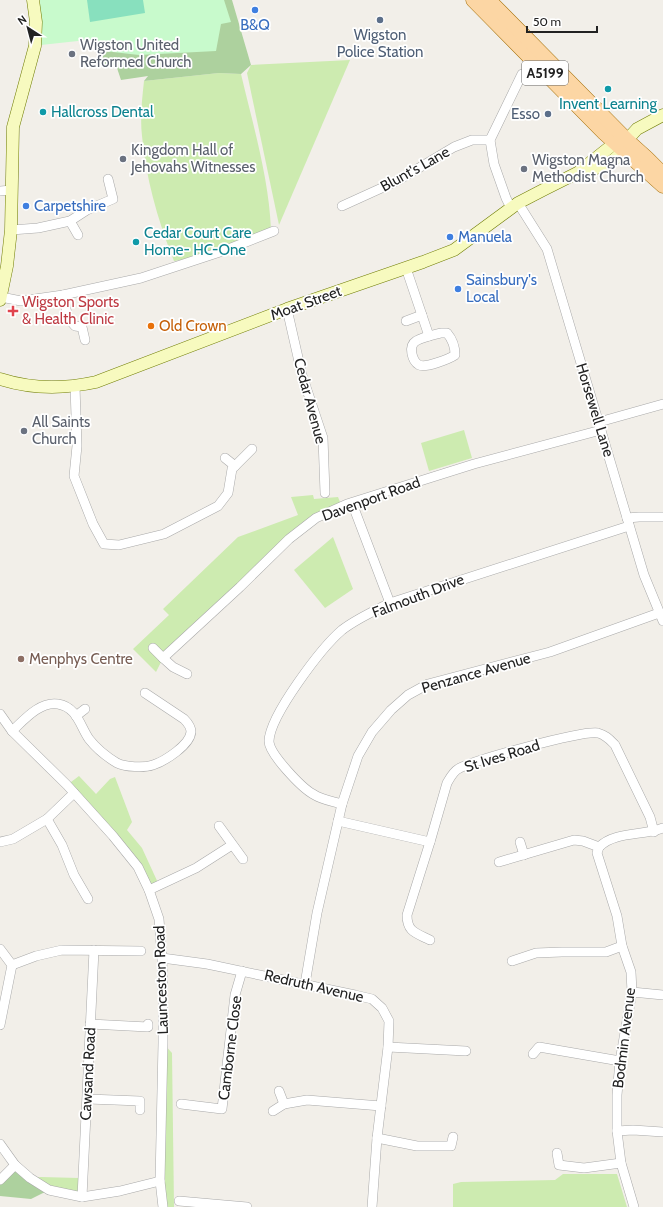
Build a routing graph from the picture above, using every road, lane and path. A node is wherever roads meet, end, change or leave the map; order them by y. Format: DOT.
graph roads {
  1 [pos="33,0"];
  2 [pos="473,0"];
  3 [pos="489,0"];
  4 [pos="522,74"];
  5 [pos="663,115"];
  6 [pos="490,140"];
  7 [pos="625,148"];
  8 [pos="663,174"];
  9 [pos="108,179"];
  10 [pos="663,186"];
  11 [pos="6,191"];
  12 [pos="342,206"];
  13 [pos="514,206"];
  14 [pos="70,221"];
  15 [pos="11,230"];
  16 [pos="274,230"];
  17 [pos="78,235"];
  18 [pos="406,268"];
  19 [pos="63,295"];
  20 [pos="0,299"];
  21 [pos="287,309"];
  22 [pos="422,315"];
  23 [pos="406,321"];
  24 [pos="429,336"];
  25 [pos="85,340"];
  26 [pos="0,379"];
  27 [pos="75,386"];
  28 [pos="663,404"];
  29 [pos="600,426"];
  30 [pos="252,449"];
  31 [pos="225,458"];
  32 [pos="235,466"];
  33 [pos="325,493"];
  34 [pos="352,503"];
  35 [pos="663,517"];
  36 [pos="628,522"];
  37 [pos="390,603"];
  38 [pos="661,617"];
  39 [pos="153,648"];
  40 [pos="163,658"];
  41 [pos="187,674"];
  42 [pos="145,693"];
  43 [pos="85,709"];
  44 [pos="0,714"];
  45 [pos="76,716"];
  46 [pos="12,731"];
  47 [pos="74,793"];
  48 [pos="342,804"];
  49 [pos="47,819"];
  50 [pos="338,822"];
  51 [pos="219,826"];
  52 [pos="663,828"];
  53 [pos="654,832"];
  54 [pos="0,842"];
  55 [pos="430,842"];
  56 [pos="520,842"];
  57 [pos="232,845"];
  58 [pos="599,847"];
  59 [pos="524,855"];
  60 [pos="243,859"];
  61 [pos="499,862"];
  62 [pos="149,890"];
  63 [pos="88,900"];
  64 [pos="430,940"];
  65 [pos="622,946"];
  66 [pos="0,949"];
  67 [pos="94,950"];
  68 [pos="141,950"];
  69 [pos="162,958"];
  70 [pos="512,961"];
  71 [pos="12,965"];
  72 [pos="242,970"];
  73 [pos="305,984"];
  74 [pos="632,992"];
  75 [pos="663,994"];
  76 [pos="90,1024"];
  77 [pos="0,1025"];
  78 [pos="148,1028"];
  79 [pos="388,1047"];
  80 [pos="466,1051"];
  81 [pos="533,1054"];
  82 [pos="620,1061"];
  83 [pos="279,1091"];
  84 [pos="88,1099"];
  85 [pos="181,1104"];
  86 [pos="284,1104"];
  87 [pos="381,1106"];
  88 [pos="140,1110"];
  89 [pos="273,1111"];
  90 [pos="617,1131"];
  91 [pos="663,1132"];
  92 [pos="453,1137"];
  93 [pos="377,1138"];
  94 [pos="0,1144"];
  95 [pos="557,1153"];
  96 [pos="621,1163"];
  97 [pos="15,1165"];
  98 [pos="0,1180"];
  99 [pos="160,1181"];
  100 [pos="82,1197"];
  101 [pos="179,1201"];
  102 [pos="193,1205"];
  103 [pos="163,1207"];
  104 [pos="247,1207"];
  105 [pos="372,1207"];
  106 [pos="634,1207"];
  1 -- 11 [label="main road"];
  2 -- 7 [label="main road, A5199"];
  3 -- 7 [label="main road, A5199"];
  4 -- 6 [label="street"];
  5 -- 7 [label="main road, Moat Street"];
  6 -- 12 [label="street, Blunt's Lane"];
  6 -- 13 [label="street, Horsewell Lane"];
  7 -- 8 [label="main road"];
  7 -- 10 [label="main road"];
  7 -- 13 [label="main road, Moat Street"];
  9 -- 14 [label="street"];
  11 -- 15 [label="main road"];
  13 -- 18 [label="main road, Moat Street"];
  13 -- 29 [label="street, Horsewell Lane"];
  14 -- 15 [label="street"];
  14 -- 17 [label="street"];
  15 -- 20 [label="main road"];
  16 -- 19 [label="street"];
  18 -- 21 [label="main road, Moat Street"];
  18 -- 22 [label="street"];
  19 -- 20 [label="street"];
  19 -- 25 [label="street"];
  21 -- 27 [label="main road, Moat Street"];
  21 -- 33 [label="street, Cedar Avenue"];
  22 -- 23 [label="street"];
  22 -- 24 [label="street"];
  24 -- 24 [label="street"];
  26 -- 27 [label="main road, Moat Street"];
  27 -- 32 [label="street"];
  28 -- 29 [label="street, Davenport Road"];
  29 -- 34 [label="street, Davenport Road"];
  29 -- 36 [label="street, Horsewell Lane"];
  30 -- 32 [label="street"];
  31 -- 32 [label="street"];
  34 -- 37 [label="street"];
  34 -- 40 [label="street, Davenport Road"];
  35 -- 36 [label="street, Falmouth Drive"];
  36 -- 37 [label="street, Falmouth Drive"];
  36 -- 38 [label="street, Horsewell Lane"];
  37 -- 48 [label="street, Falmouth Drive"];
  38 -- 48 [label="street, Penzance Avenue"];
  39 -- 40 [label="street"];
  40 -- 41 [label="street"];
  42 -- 45 [label="street"];
  43 -- 45 [label="street"];
  44 -- 46 [label="street, Launceston Road"];
  45 -- 46 [label="street"];
  46 -- 47 [label="street, Launceston Road"];
  47 -- 49 [label="street"];
  47 -- 62 [label="street, Launceston Road"];
  48 -- 50 [label="street, Penzance Avenue"];
  49 -- 54 [label="street"];
  49 -- 63 [label="street"];
  50 -- 55 [label="street"];
  50 -- 73 [label="street, Penzance Avenue"];
  51 -- 57 [label="street"];
  52 -- 53 [label="street"];
  53 -- 55 [label="street, St Ives Road"];
  53 -- 58 [label="street"];
  55 -- 64 [label="street, St Ives Road"];
  56 -- 59 [label="street"];
  57 -- 60 [label="street"];
  57 -- 62 [label="street"];
  58 -- 59 [label="street"];
  58 -- 65 [label="street, Bodmin Avenue"];
  59 -- 61 [label="street"];
  62 -- 69 [label="street, Launceston Road"];
  65 -- 70 [label="street"];
  65 -- 74 [label="street, Bodmin Avenue"];
  66 -- 71 [label="street"];
  67 -- 68 [label="street"];
  67 -- 71 [label="street"];
  67 -- 76 [label="street, Cawsand Road"];
  69 -- 72 [label="street, Redruth Avenue"];
  69 -- 99 [label="street, Launceston Road"];
  71 -- 77 [label="street"];
  72 -- 73 [label="street, Redruth Avenue"];
  72 -- 85 [label="street, Camborne Close"];
  73 -- 79 [label="street, Redruth Avenue"];
  74 -- 75 [label="street"];
  74 -- 82 [label="street, Bodmin Avenue"];
  76 -- 78 [label="street"];
  76 -- 84 [label="street, Cawsand Road"];
  79 -- 80 [label="street"];
  79 -- 87 [label="street, Redruth Avenue"];
  81 -- 82 [label="street"];
  82 -- 90 [label="street, Bodmin Avenue"];
  83 -- 86 [label="street"];
  84 -- 88 [label="street"];
  84 -- 100 [label="street, Cawsand Road"];
  86 -- 87 [label="street"];
  86 -- 89 [label="street"];
  87 -- 93 [label="street, Redruth Avenue"];
  90 -- 91 [label="street"];
  90 -- 96 [label="street, Bodmin Avenue"];
  92 -- 93 [label="street"];
  93 -- 105 [label="street, Redruth Avenue"];
  94 -- 97 [label="street"];
  95 -- 96 [label="street"];
  96 -- 106 [label="street, Bodmin Avenue"];
  97 -- 98 [label="street"];
  97 -- 100 [label="street"];
  99 -- 100 [label="street"];
  99 -- 103 [label="street, Launceston Road"];
  101 -- 102 [label="street"];
  102 -- 104 [label="street"];
}
